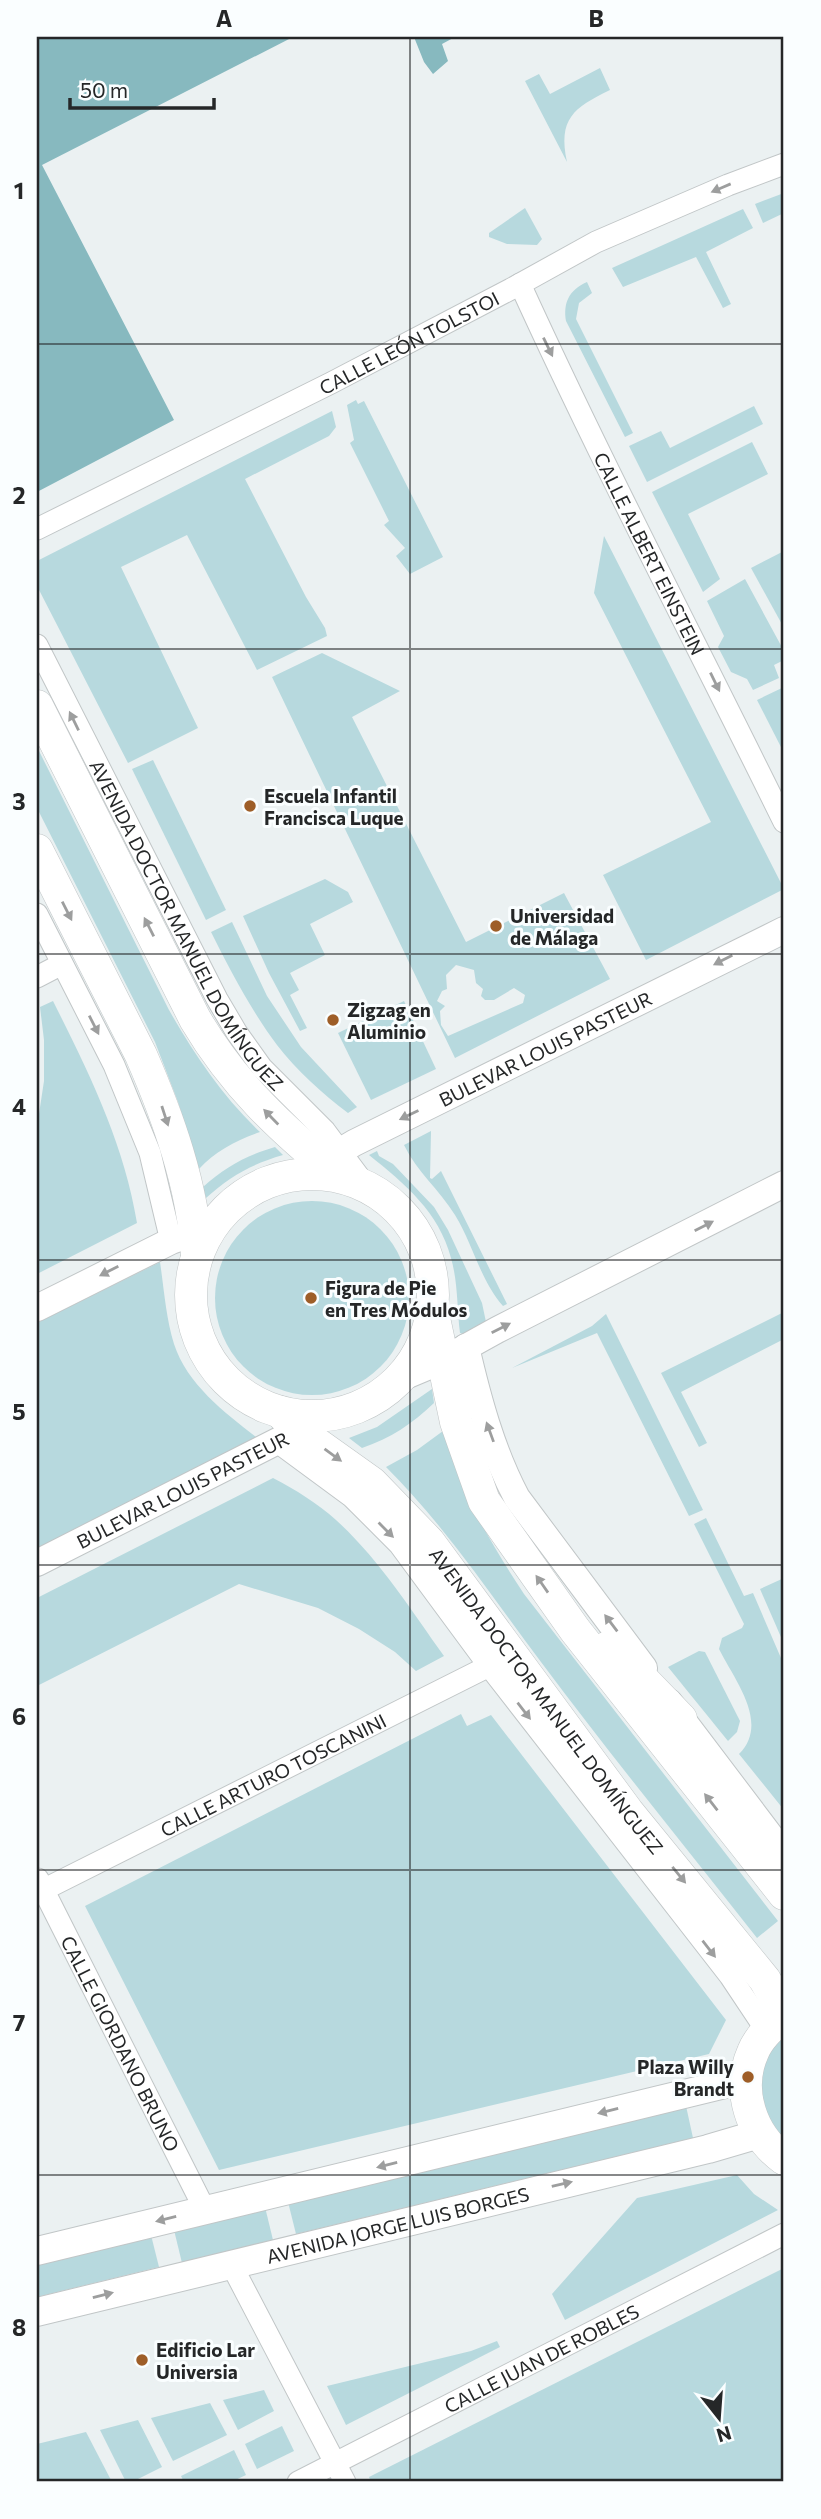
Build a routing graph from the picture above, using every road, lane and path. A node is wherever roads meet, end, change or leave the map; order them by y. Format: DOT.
graph roads {
  1 [pos="784,164"];
  2 [pos="520,284"];
  3 [pos="37,528"];
  4 [pos="37,645"];
  5 [pos="37,706"];
  6 [pos="784,822"];
  7 [pos="37,850"];
  8 [pos="37,914"];
  9 [pos="784,930"];
  10 [pos="62,964"];
  11 [pos="37,977"];
  12 [pos="336,1169"];
  13 [pos="784,1185"];
  14 [pos="194,1239"];
  15 [pos="37,1308"];
  16 [pos="433,1315"];
  17 [pos="453,1354"];
  18 [pos="402,1377"];
  19 [pos="285,1428"];
  20 [pos="37,1563"];
  21 [pos="575,1630"];
  22 [pos="500,1660"];
  23 [pos="681,1718"];
  24 [pos="784,1854"];
  25 [pos="39,1887"];
  26 [pos="784,1894"];
  27 [pos="778,2020"];
  28 [pos="746,2079"];
  29 [pos="759,2134"];
  30 [pos="784,2159"];
  31 [pos="205,2210"];
  32 [pos="784,2234"];
  33 [pos="37,2250"];
  34 [pos="231,2264"];
  35 [pos="37,2312"];
  36 [pos="340,2473"];
  37 [pos="298,2482"];
  1 -- 2 [label="street, CALLE LEÓN TOLSTOI, one-way"];
  2 -- 3 [label="street, CALLE LEÓN TOLSTOI"];
  2 -- 6 [label="street, CALLE ALBERT EINSTEIN, one-way"];
  12 -- 4 [label="street, AVENIDA DOCTOR MANUEL DOMÍNGUEZ, one-way"];
  12 -- 5 [label="main road, AVENIDA DOCTOR MANUEL DOMÍNGUEZ, one-way"];
  7 -- 14 [label="main road, one-way"];
  8 -- 10 [label="street"];
  9 -- 12 [label="street, BULEVAR LOUIS PASTEUR, one-way"];
  10 -- 11 [label="street"];
  10 -- 14 [label="street, one-way"];
  12 -- 14 [label="main road"];
  12 -- 16 [label="main road"];
  17 -- 13 [label="street, one-way"];
  14 -- 15 [label="street, one-way"];
  14 -- 19 [label="main road"];
  16 -- 17 [label="main road"];
  16 -- 18 [label="main road"];
  17 -- 18 [label="street"];
  21 -- 17 [label="main road, one-way"];
  23 -- 17 [label="street, one-way"];
  18 -- 19 [label="main road"];
  19 -- 20 [label="street, BULEVAR LOUIS PASTEUR"];
  19 -- 22 [label="main road, AVENIDA DOCTOR MANUEL DOMÍNGUEZ, one-way"];
  21 -- 23 [label="main road"];
  26 -- 21 [label="main road, one-way"];
  22 -- 25 [label="street, CALLE ARTURO TOSCANINI"];
  22 -- 27 [label="main road, AVENIDA DOCTOR MANUEL DOMÍNGUEZ, one-way"];
  23 -- 24 [label="street"];
  25 -- 31 [label="street, CALLE GIORDANO BRUNO"];
  27 -- 28 [label="main road"];
  28 -- 29 [label="main road"];
  28 -- 31 [label="main road, one-way"];
  29 -- 30 [label="main road"];
  34 -- 29 [label="main road, AVENIDA JORGE LUIS BORGES, one-way"];
  31 -- 33 [label="main road, one-way"];
  32 -- 36 [label="street, CALLE JUAN DE ROBLES"];
  35 -- 34 [label="main road, AVENIDA JORGE LUIS BORGES, one-way"];
  34 -- 36 [label="street"];
  36 -- 37 [label="street, CALLE JUAN DE ROBLES"];
}
